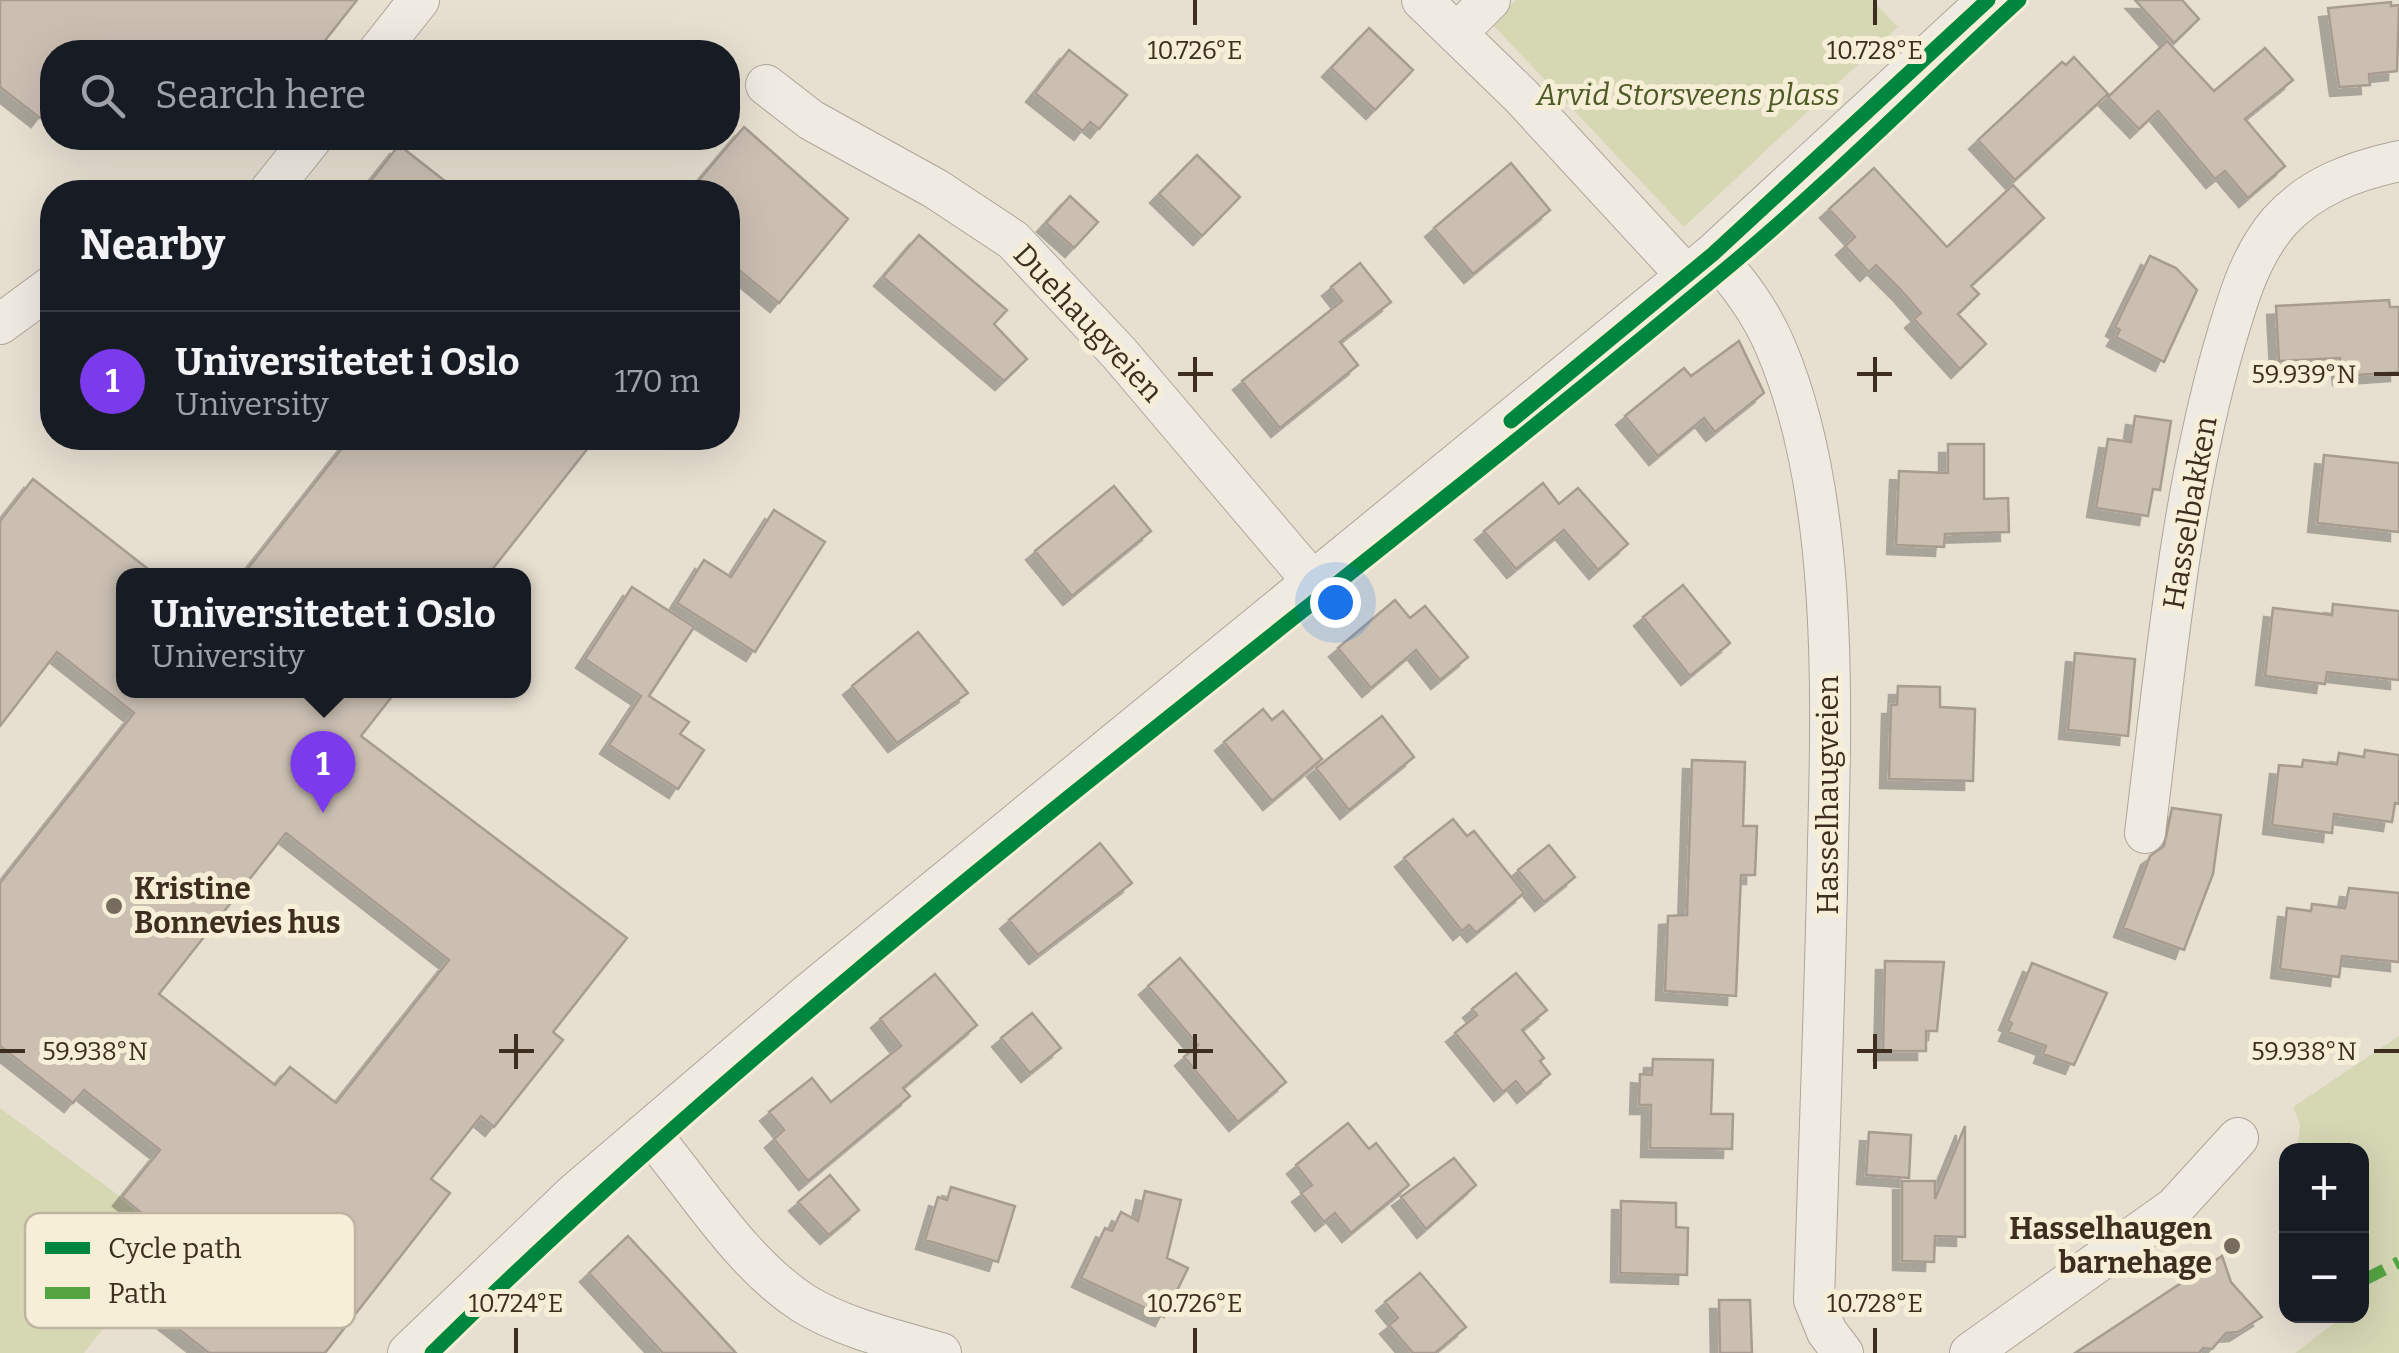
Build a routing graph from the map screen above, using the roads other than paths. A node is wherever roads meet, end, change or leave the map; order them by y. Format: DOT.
graph roads {
  1 [pos="419,0"];
  2 [pos="1422,0"];
  3 [pos="1490,0"];
  4 [pos="1988,0"];
  5 [pos="1458,32"];
  6 [pos="387,40"];
  7 [pos="766,84"];
  8 [pos="302,150"];
  9 [pos="2399,161"];
  10 [pos="278,180"];
  11 [pos="1700,265"];
  12 [pos="40,295"];
  13 [pos="0,324"];
  14 [pos="1314,583"];
  15 [pos="2145,833"];
  16 [pos="648,1131"];
  17 [pos="2238,1138"];
  18 [pos="408,1353"];
  19 [pos="941,1353"];
  20 [pos="1843,1353"];
  21 [pos="1970,1353"];
  1 -- 6 [label="street"];
  2 -- 5 [label="street, Hasselhaugveien"];
  3 -- 5 [label="street"];
  4 -- 11 [label="street"];
  5 -- 11 [label="street, Hasselhaugveien"];
  7 -- 14 [label="street, Duehaugveien"];
  8 -- 10 [label="street"];
  9 -- 15 [label="street, Hasselbakken"];
  11 -- 14 [label="street"];
  11 -- 20 [label="street, Hasselhaugveien"];
  12 -- 13 [label="street"];
  14 -- 16 [label="street"];
  16 -- 18 [label="street"];
  16 -- 19 [label="street"];
  17 -- 21 [label="street"];
}
